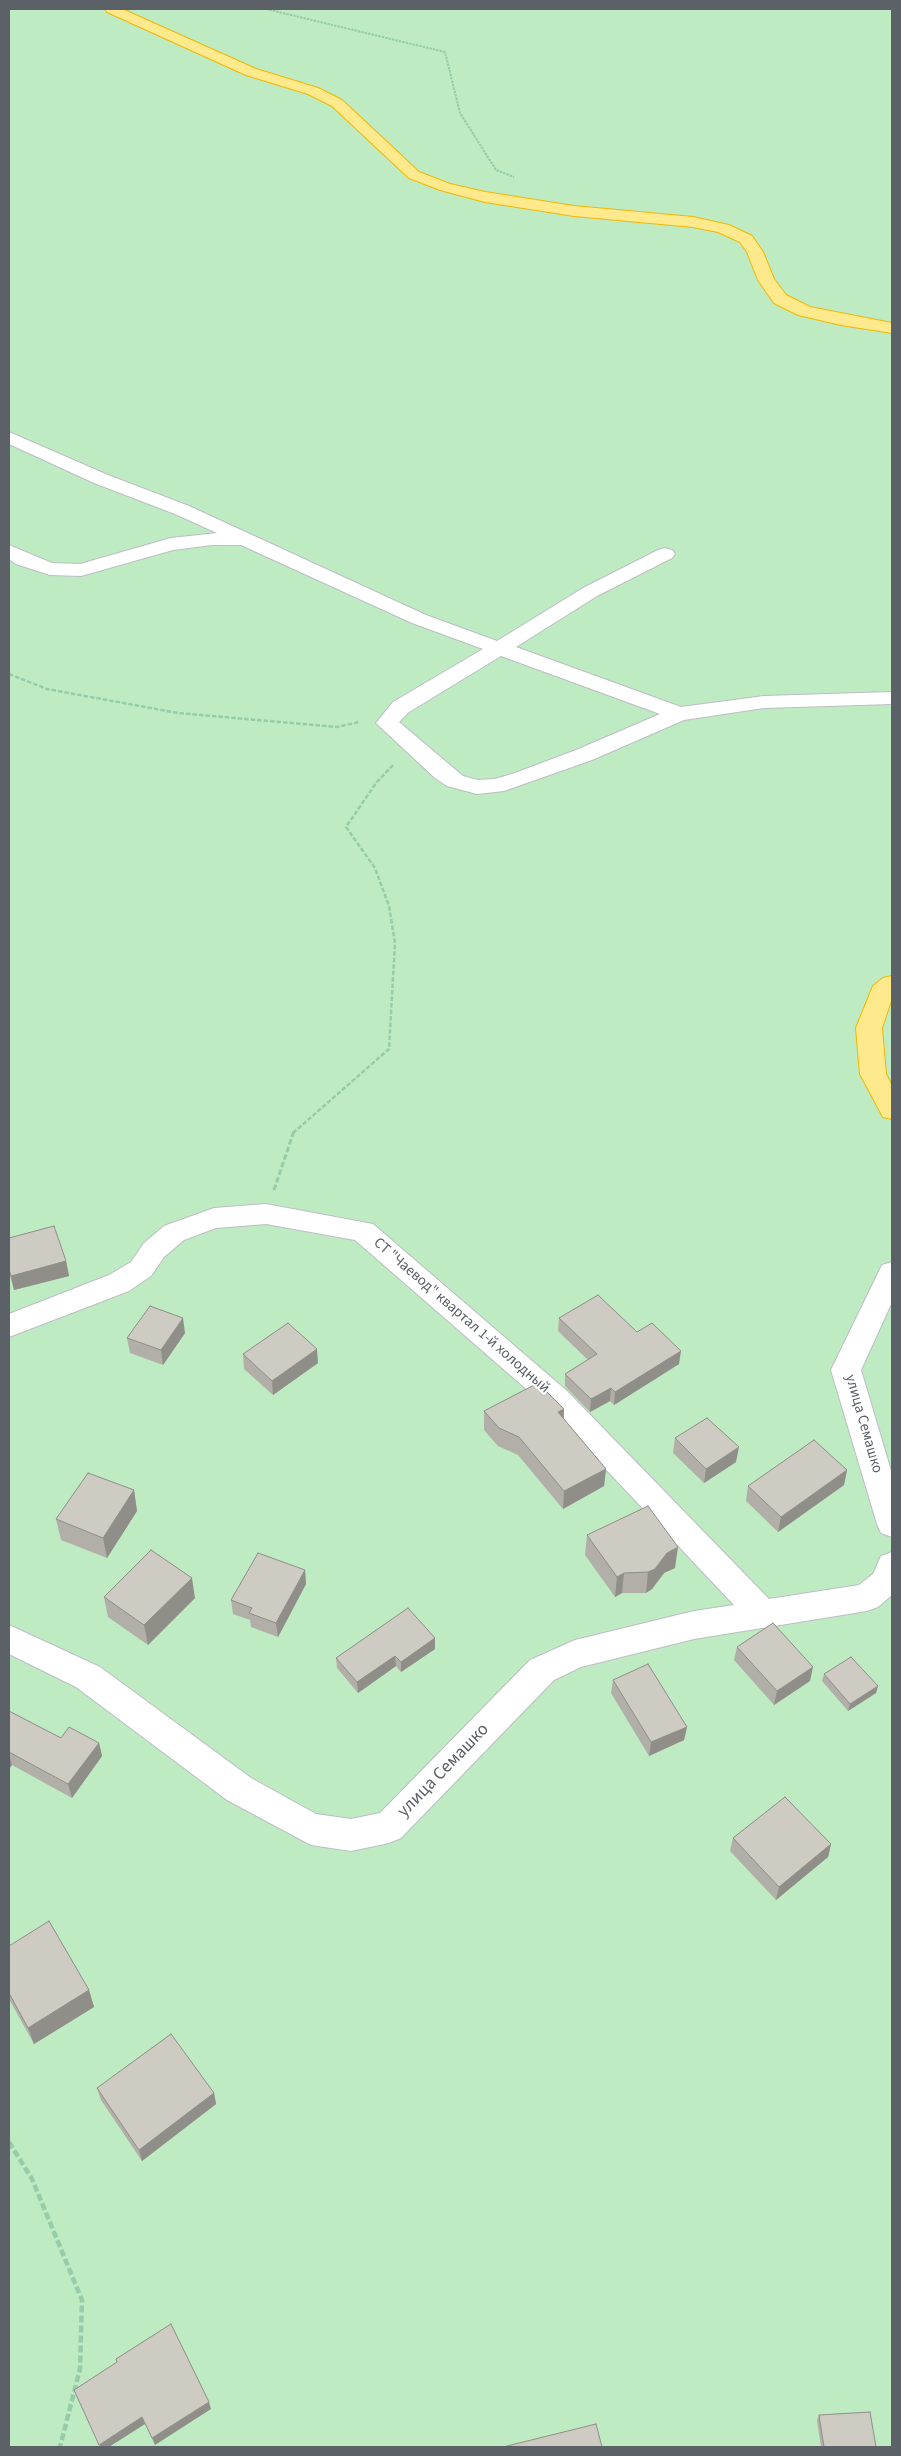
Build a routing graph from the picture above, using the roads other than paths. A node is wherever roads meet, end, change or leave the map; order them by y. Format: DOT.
graph roads {
  1 [pos="112,9"];
  2 [pos="892,328"];
  3 [pos="9,437"];
  4 [pos="246,539"];
  5 [pos="9,550"];
  6 [pos="665,554"];
  7 [pos="500,648"];
  8 [pos="892,698"];
  9 [pos="679,714"];
  10 [pos="892,984"];
  11 [pos="892,1110"];
  12 [pos="892,1273"];
  13 [pos="9,1326"];
  14 [pos="892,1524"];
  15 [pos="890,1578"];
  16 [pos="764,1615"];
  17 [pos="9,1639"];
  1 -- 2 [label="highway"];
  3 -- 4 [label="street"];
  4 -- 5 [label="street"];
  4 -- 7 [label="street"];
  6 -- 7 [label="street"];
  7 -- 9 [label="street"];
  7 -- 9 [label="street"];
  8 -- 9 [label="street"];
  10 -- 11 [label="highway"];
  12 -- 14 [label="street, улица Семашко"];
  13 -- 16 [label="street, СТ \"Чаевод\" квартал 1-й холодный"];
  15 -- 16 [label="street, улица Семашко"];
  16 -- 17 [label="street, улица Семашко"];
}
